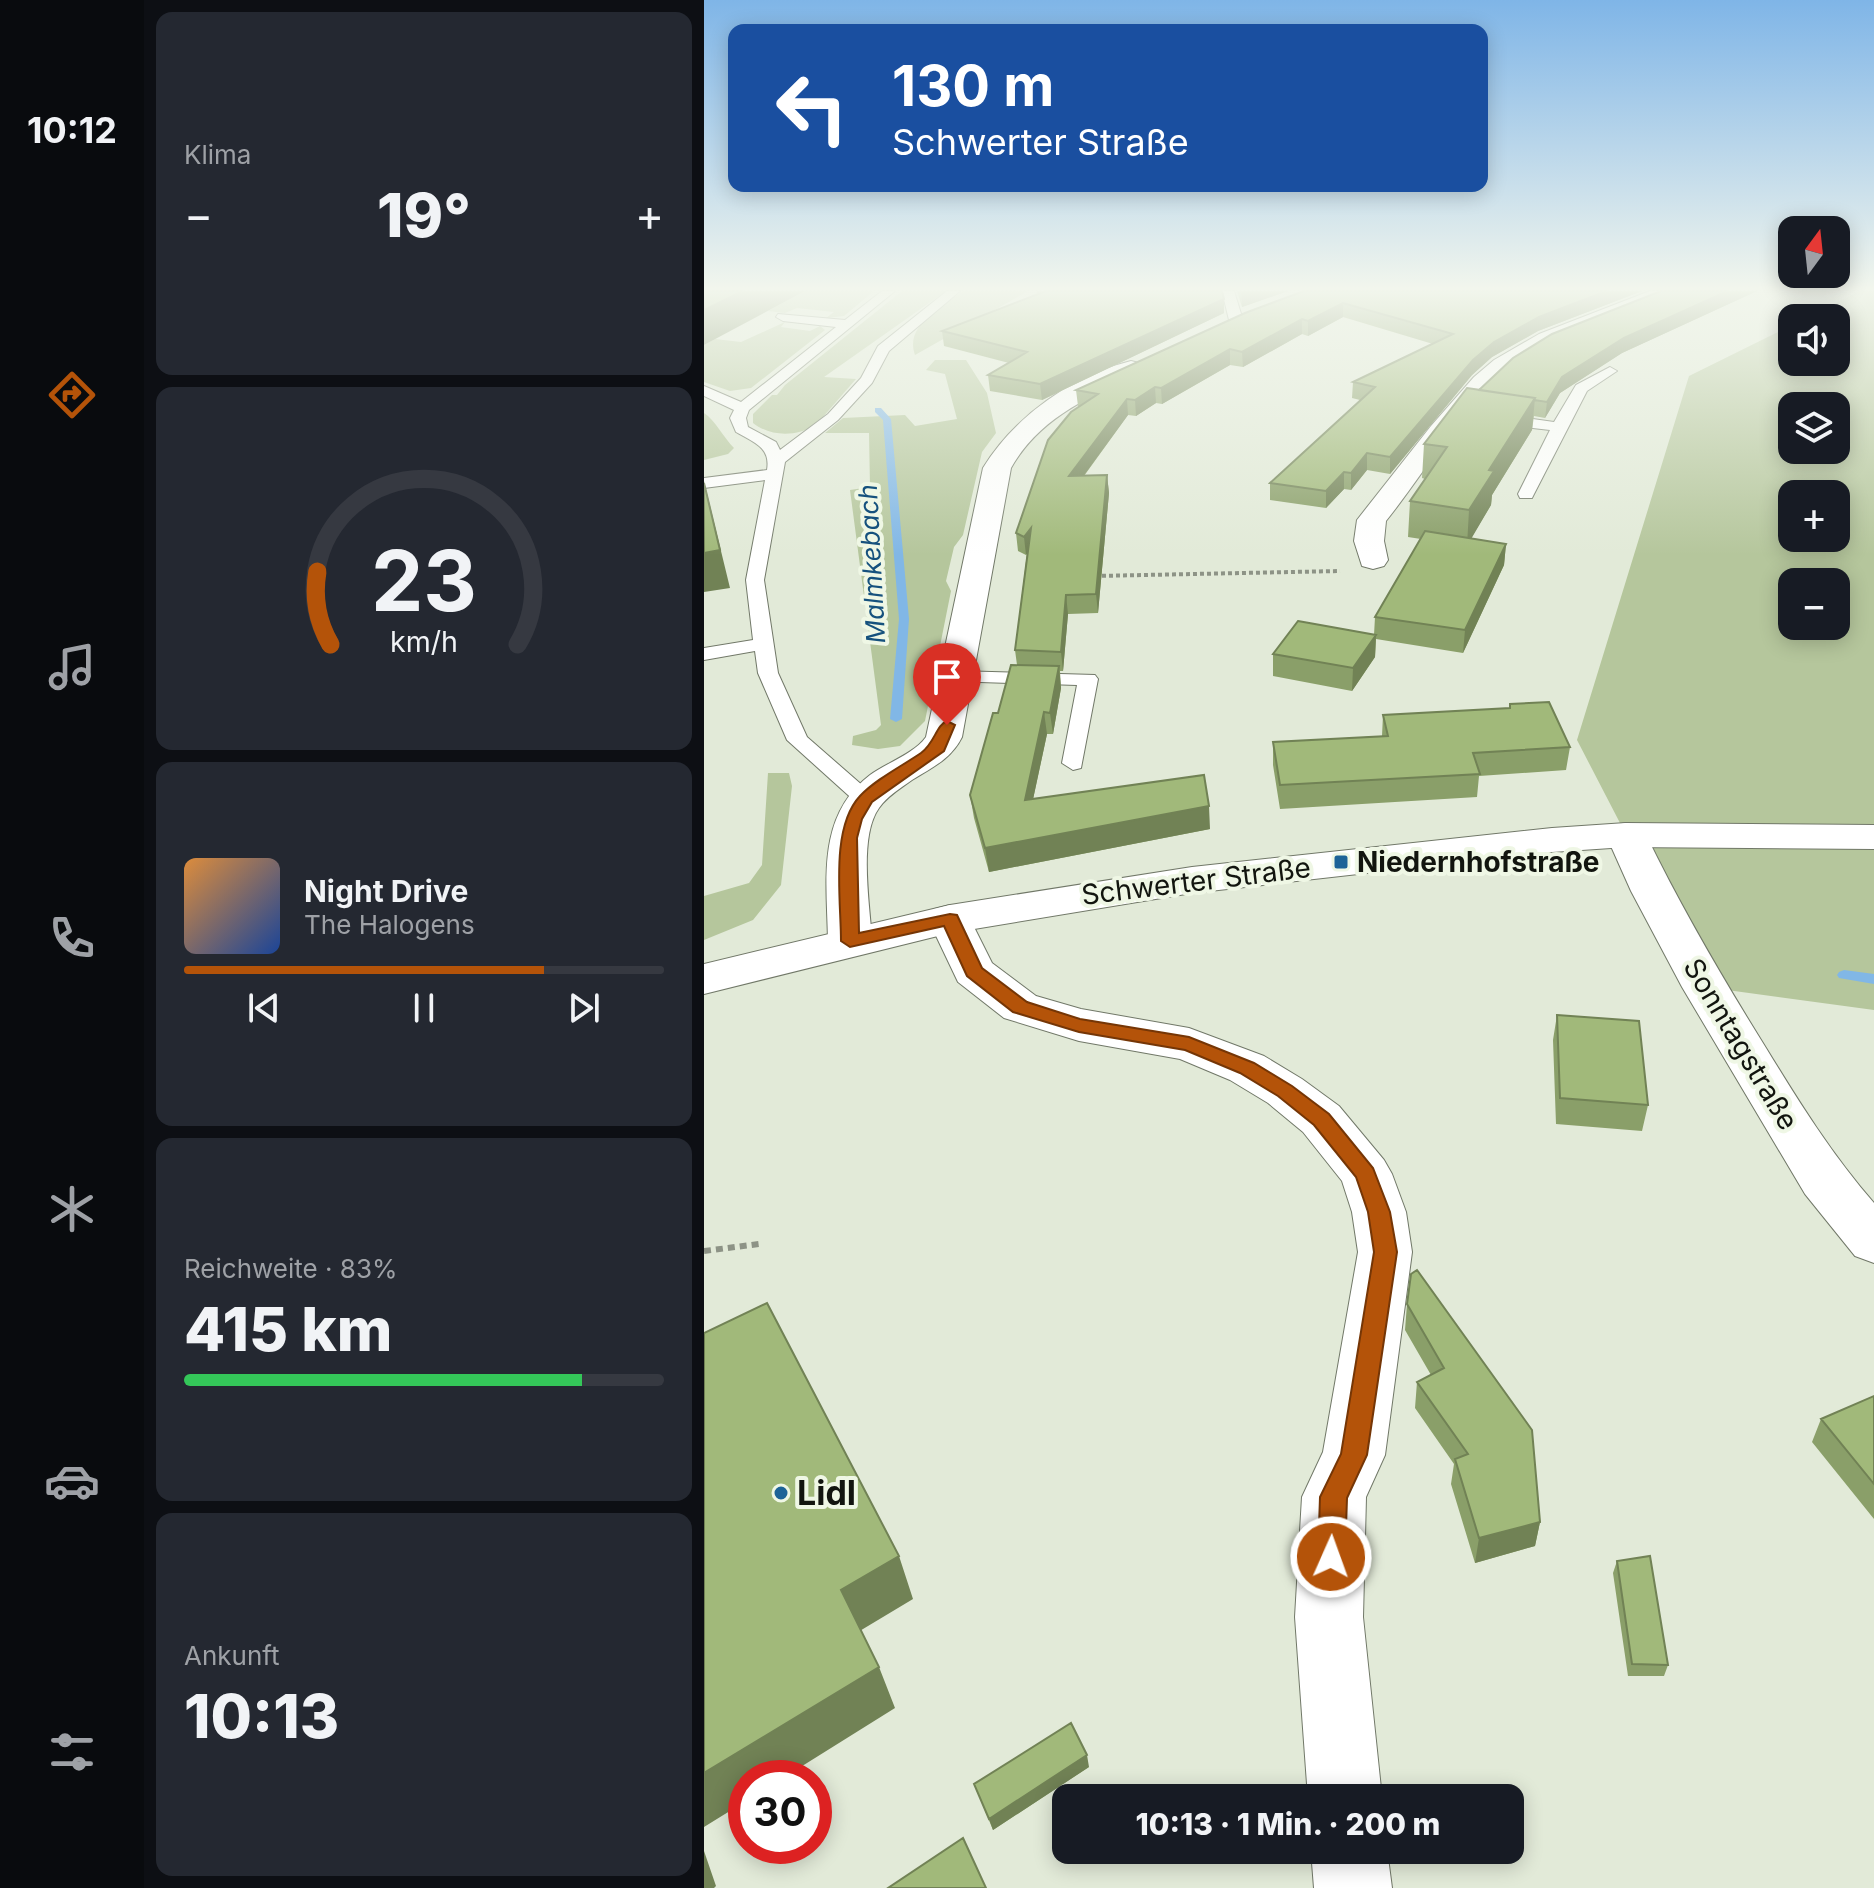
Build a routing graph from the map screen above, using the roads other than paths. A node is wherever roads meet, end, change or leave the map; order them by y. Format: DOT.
graph roads {
  1 [pos="778,379"];
  2 [pos="867,379"];
  3 [pos="1111,379"];
  4 [pos="1486,379"];
  5 [pos="1596,379"];
  6 [pos="704,390"];
  7 [pos="742,408"];
  8 [pos="1470,414"];
  9 [pos="1559,427"];
  10 [pos="776,467"];
  11 [pos="704,483"];
  12 [pos="1526,494"];
  13 [pos="1373,560"];
  14 [pos="763,644"];
  15 [pos="704,654"];
  16 [pos="956,677"];
  17 [pos="1073,763"];
  18 [pos="866,799"];
  19 [pos="1626,835"];
  20 [pos="1874,837"];
  21 [pos="950,919"];
  22 [pos="850,941"];
  23 [pos="704,979"];
  24 [pos="1874,1241"];
  25 [pos="1344,1784"];
  26 [pos="1350,1864"];
  27 [pos="1353,1888"];
  1 -- 7 [label="lane"];
  2 -- 10 [label="lane"];
  3 -- 16 [label="street"];
  4 -- 8 [label="street"];
  5 -- 9 [label="lane"];
  6 -- 7 [label="lane"];
  7 -- 10 [label="lane"];
  8 -- 9 [label="lane"];
  8 -- 13 [label="street"];
  9 -- 12 [label="lane"];
  10 -- 11 [label="lane"];
  10 -- 14 [label="lane"];
  14 -- 15 [label="lane"];
  14 -- 18 [label="lane"];
  16 -- 17 [label="lane"];
  16 -- 18 [label="street"];
  18 -- 22 [label="street"];
  19 -- 20 [label="street, Schwerter Straße"];
  19 -- 21 [label="street, Schwerter Straße"];
  19 -- 24 [label="street, Sonntagstraße"];
  21 -- 22 [label="street, Schwerter Straße"];
  21 -- 25 [label="street"];
  22 -- 23 [label="street, Schwerter Straße"];
  26 -- 27 [label="street"];
}
